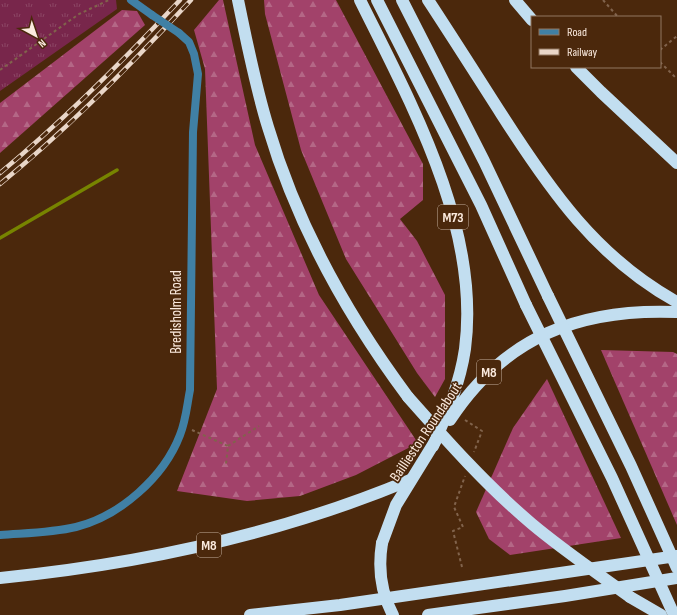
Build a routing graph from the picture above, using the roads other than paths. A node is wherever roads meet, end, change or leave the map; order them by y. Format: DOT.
graph roads {
  1 [pos="131,0"];
  2 [pos="238,0"];
  3 [pos="360,0"];
  4 [pos="377,0"];
  5 [pos="402,0"];
  6 [pos="428,0"];
  7 [pos="514,0"];
  8 [pos="531,19"];
  9 [pos="577,68"];
  10 [pos="677,163"];
  11 [pos="677,302"];
  12 [pos="677,312"];
  13 [pos="432,446"];
  14 [pos="410,480"];
  15 [pos="0,535"];
  16 [pos="677,556"];
  17 [pos="677,568"];
  18 [pos="0,578"];
  19 [pos="677,578"];
  20 [pos="250,615"];
  21 [pos="393,615"];
  22 [pos="428,615"];
  23 [pos="661,615"];
  24 [pos="674,615"];
  1 -- 15 [label="street, Bredisholm Road, bridge"];
  2 -- 23 [label="highway, bridge"];
  3 -- 13 [label="highway, M73"];
  4 -- 24 [label="highway, M73, bridge"];
  5 -- 17 [label="highway, bridge"];
  6 -- 11 [label="highway"];
  7 -- 8 [label="highway"];
  9 -- 10 [label="highway"];
  12 -- 13 [label="highway, Baillieston Roundabout / M8"];
  13 -- 14 [label="highway, Baillieston Roundabout / M8"];
  14 -- 18 [label="highway, M8"];
  14 -- 21 [label="highway, Baillieston Roundabout / M8, bridge"];
  16 -- 20 [label="highway"];
  19 -- 22 [label="highway"];
}
